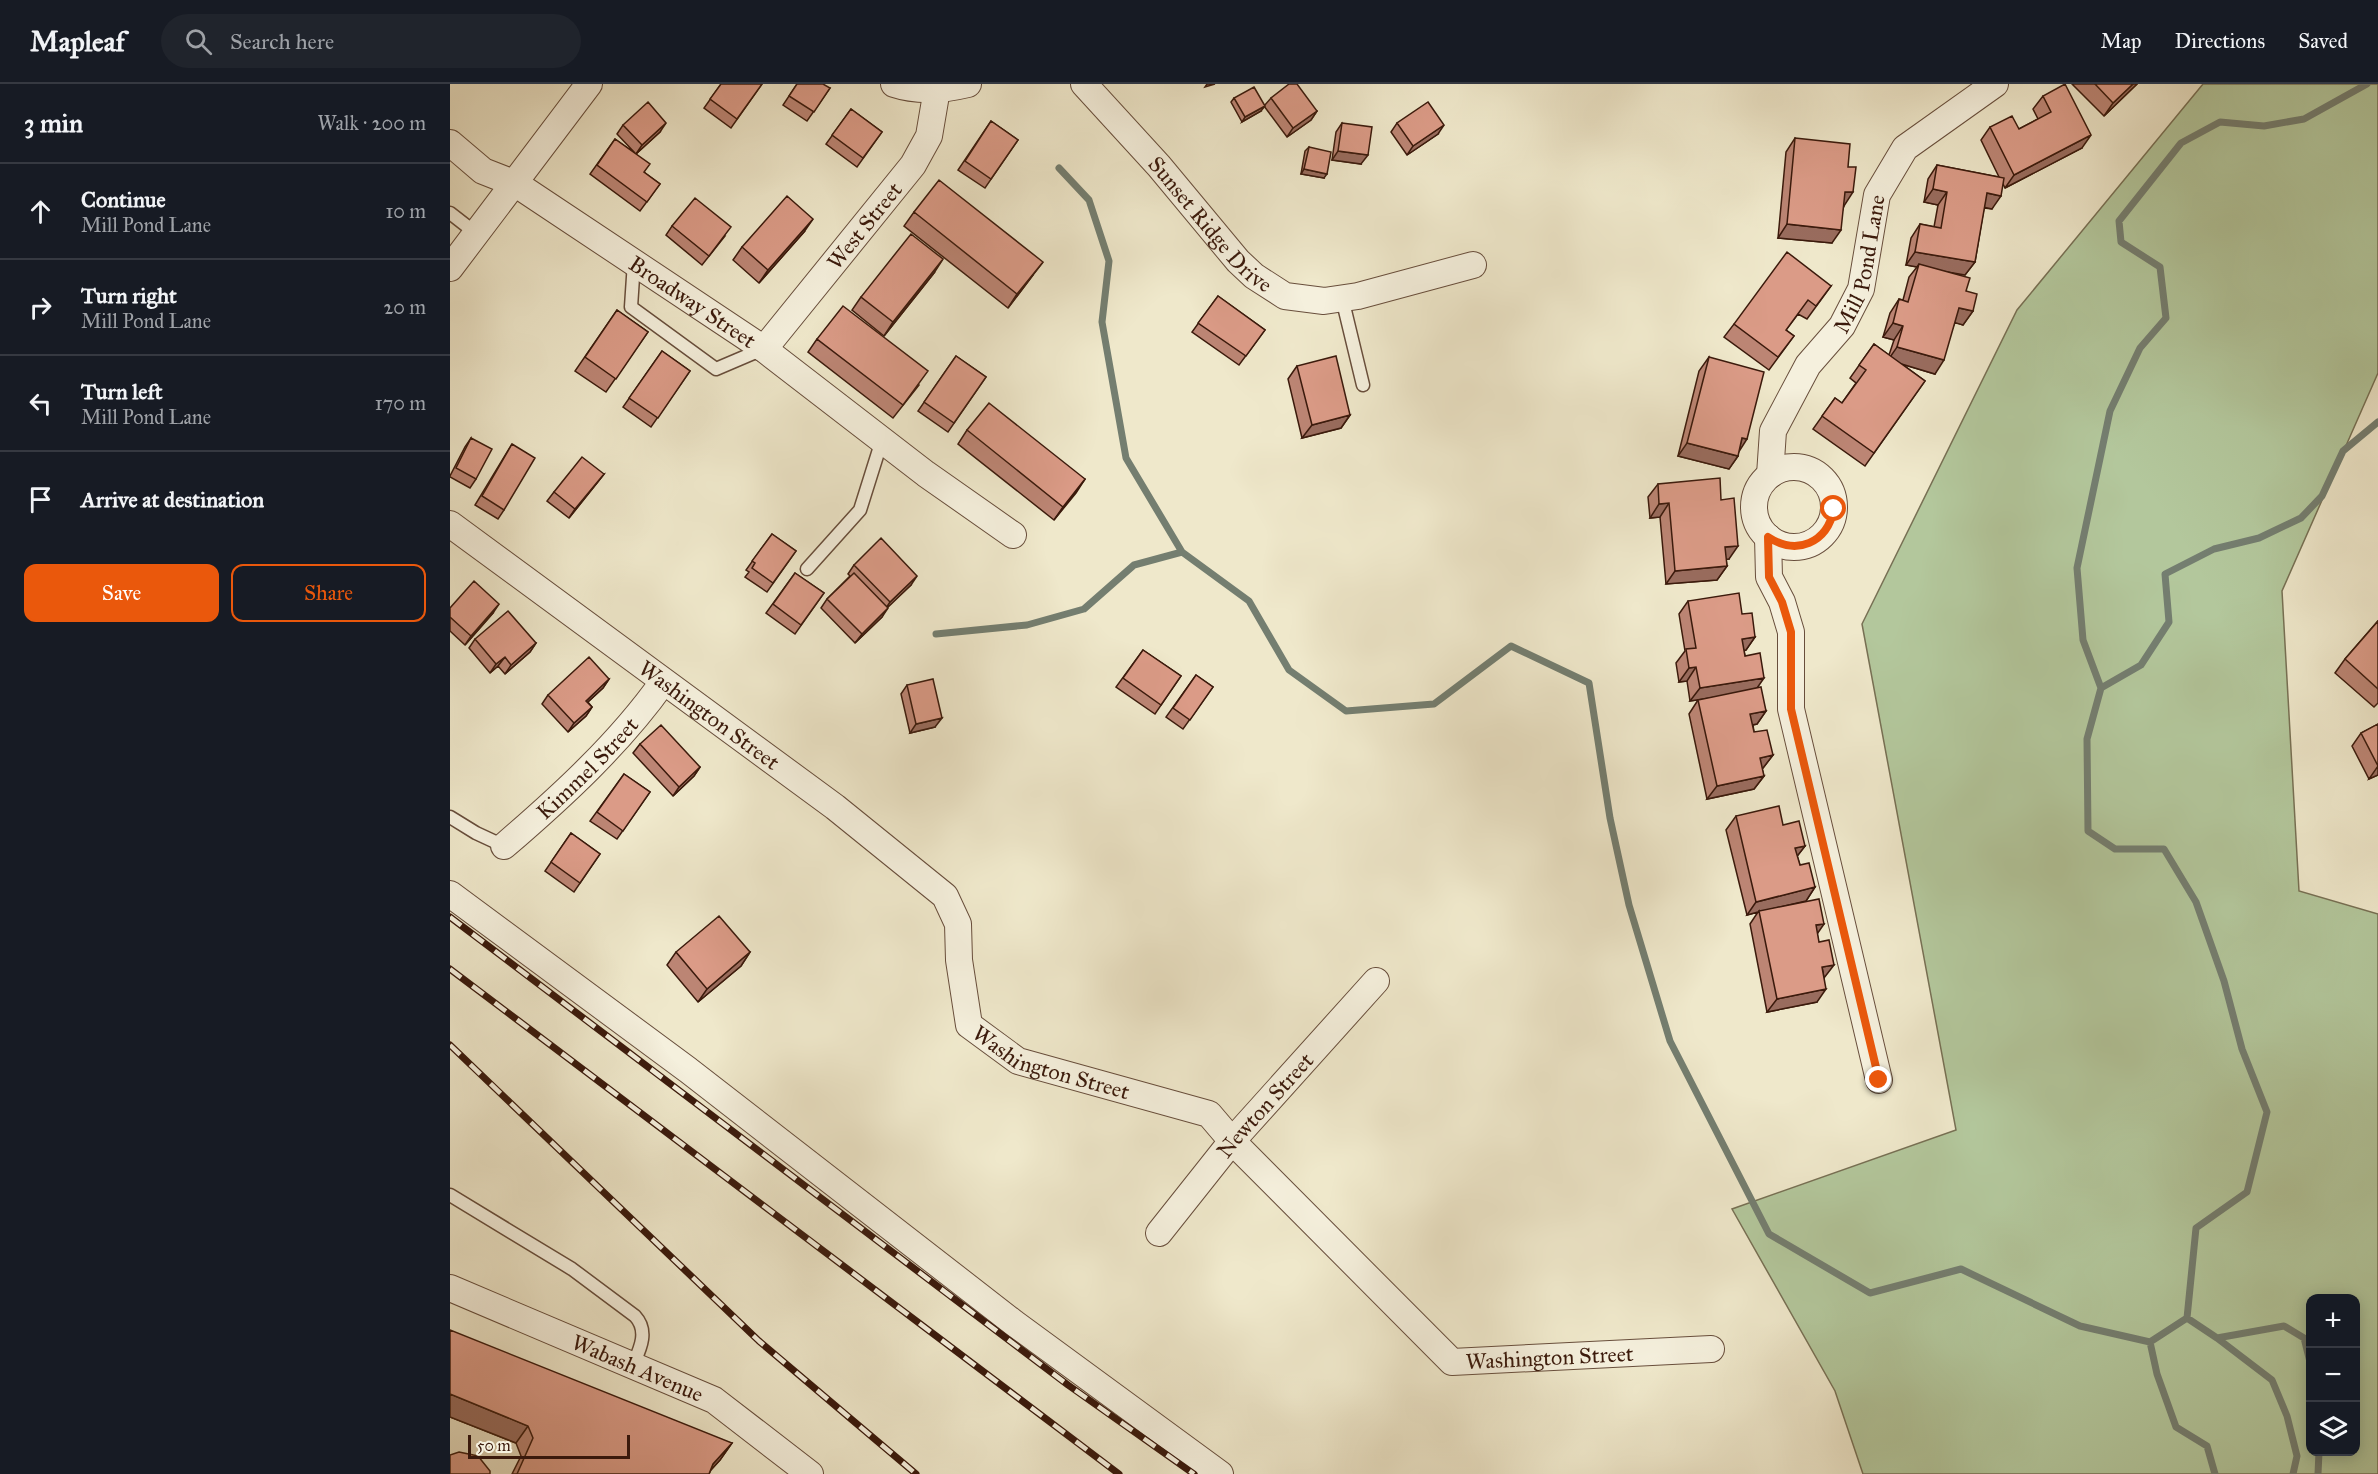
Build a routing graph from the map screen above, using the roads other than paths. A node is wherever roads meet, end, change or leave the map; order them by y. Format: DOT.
graph roads {
  1 [pos="589,84"];
  2 [pos="894,84"];
  3 [pos="968,84"];
  4 [pos="1084,84"];
  5 [pos="1995,84"];
  6 [pos="937,89"];
  7 [pos="450,142"];
  8 [pos="516,184"];
  9 [pos="450,213"];
  10 [pos="477,234"];
  11 [pos="634,261"];
  12 [pos="1473,265"];
  13 [pos="450,268"];
  14 [pos="1341,298"];
  15 [pos="764,349"];
  16 [pos="1363,386"];
  17 [pos="882,440"];
  18 [pos="1770,475"];
  19 [pos="450,524"];
  20 [pos="1013,535"];
  21 [pos="1768,537"];
  22 [pos="807,569"];
  23 [pos="663,682"];
  24 [pos="450,817"];
  25 [pos="504,846"];
  26 [pos="450,894"];
  27 [pos="1376,981"];
  28 [pos="1879,1080"];
  29 [pos="1232,1141"];
  30 [pos="450,1196"];
  31 [pos="1159,1233"];
  32 [pos="450,1288"];
  33 [pos="1711,1349"];
  34 [pos="633,1365"];
  35 [pos="810,1474"];
  36 [pos="1221,1474"];
  1 -- 8 [label="street"];
  2 -- 6 [label="street"];
  3 -- 6 [label="street"];
  4 -- 14 [label="street, Sunset Ridge Drive"];
  5 -- 18 [label="street, Mill Pond Lane"];
  6 -- 15 [label="street, West Street"];
  7 -- 8 [label="street, Broadway Street"];
  8 -- 10 [label="street"];
  8 -- 11 [label="street, Broadway Street"];
  9 -- 10 [label="lane"];
  10 -- 13 [label="street"];
  11 -- 15 [label="street, Broadway Street"];
  11 -- 15 [label="lane"];
  12 -- 14 [label="street, Sunset Ridge Drive"];
  14 -- 16 [label="lane"];
  15 -- 17 [label="street, Broadway Street"];
  17 -- 20 [label="street, Broadway Street"];
  17 -- 22 [label="lane"];
  18 -- 21 [label="street, Mill Pond Lane"];
  18 -- 21 [label="street"];
  19 -- 23 [label="street, Washington Street"];
  21 -- 28 [label="street, Mill Pond Lane"];
  23 -- 25 [label="street, Kimmel Street"];
  23 -- 29 [label="street, Washington Street"];
  24 -- 25 [label="lane"];
  26 -- 36 [label="street"];
  27 -- 29 [label="street, Newton Street"];
  29 -- 31 [label="street, Newton Street"];
  29 -- 33 [label="street, Washington Street"];
  30 -- 34 [label="lane"];
  32 -- 34 [label="street, Wabash Avenue"];
  34 -- 35 [label="street, Wabash Avenue"];
}
